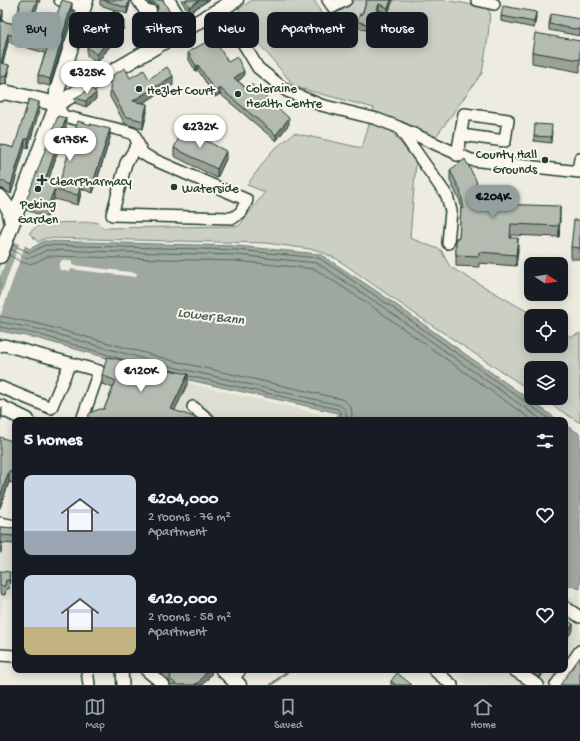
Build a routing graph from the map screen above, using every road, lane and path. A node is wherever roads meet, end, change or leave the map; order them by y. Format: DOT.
graph roads {
  1 [pos="60,0"];
  2 [pos="138,0"];
  3 [pos="236,0"];
  4 [pos="328,0"];
  5 [pos="346,0"];
  6 [pos="477,0"];
  7 [pos="168,1"];
  8 [pos="85,4"];
  9 [pos="494,4"];
  10 [pos="222,8"];
  11 [pos="148,12"];
  12 [pos="175,12"];
  13 [pos="196,22"];
  14 [pos="153,48"];
  15 [pos="1,93"];
  16 [pos="57,104"];
  17 [pos="400,128"];
  18 [pos="461,134"];
  19 [pos="138,144"];
  20 [pos="457,155"];
  21 [pos="580,159"];
  22 [pos="579,172"];
  23 [pos="25,192"];
  24 [pos="0,197"];
  25 [pos="13,215"];
  26 [pos="448,243"];
  27 [pos="0,256"];
  28 [pos="0,346"];
  29 [pos="70,363"];
  30 [pos="0,387"];
  31 [pos="0,407"];
  32 [pos="194,407"];
  33 [pos="21,417"];
  34 [pos="83,417"];
  35 [pos="206,417"];
  36 [pos="0,523"];
  37 [pos="12,523"];
  38 [pos="568,609"];
  39 [pos="580,617"];
  40 [pos="580,651"];
  41 [pos="0,655"];
  42 [pos="12,656"];
  43 [pos="568,668"];
  44 [pos="87,673"];
  45 [pos="122,673"];
  46 [pos="150,673"];
  47 [pos="438,673"];
  48 [pos="519,673"];
  49 [pos="564,673"];
  50 [pos="89,685"];
  51 [pos="123,685"];
  52 [pos="164,685"];
  53 [pos="452,685"];
  54 [pos="538,685"];
  55 [pos="556,685"];
  1 -- 8 [label="street"];
  2 -- 11 [label="street"];
  3 -- 10 [label="main road"];
  4 -- 5 [label="street"];
  6 -- 9 [label="street"];
  7 -- 12 [label="street"];
  8 -- 16 [label="main road"];
  10 -- 13 [label="main road"];
  10 -- 17 [label="street"];
  14 -- 16 [label="main road"];
  15 -- 16 [label="main road"];
  16 -- 19 [label="street"];
  16 -- 23 [label="main road"];
  17 -- 20 [label="street"];
  17 -- 26 [label="street"];
  18 -- 20 [label="street"];
  19 -- 19 [label="street"];
  20 -- 22 [label="street"];
  21 -- 22 [label="street"];
  23 -- 24 [label="main road"];
  23 -- 25 [label="main road"];
  24 -- 25 [label="main road"];
  25 -- 27 [label="main road"];
  28 -- 29 [label="street"];
  29 -- 30 [label="street"];
  29 -- 34 [label="street"];
  31 -- 33 [label="main road"];
  32 -- 35 [label="street"];
  36 -- 37 [label="street"];
  38 -- 39 [label="street"];
  40 -- 43 [label="street"];
  41 -- 42 [label="street"];
  44 -- 50 [label="street"];
  45 -- 51 [label="street"];
  46 -- 52 [label="street"];
  47 -- 53 [label="street"];
  48 -- 54 [label="street"];
  49 -- 55 [label="street"];
}
